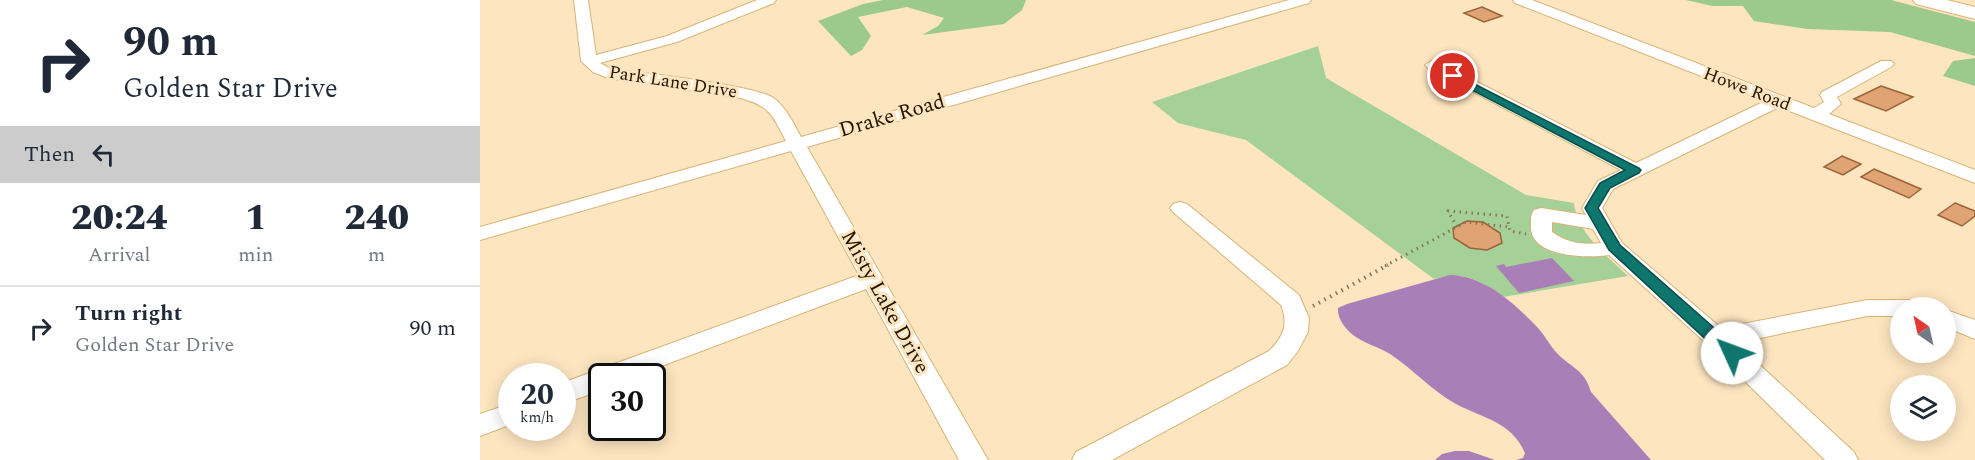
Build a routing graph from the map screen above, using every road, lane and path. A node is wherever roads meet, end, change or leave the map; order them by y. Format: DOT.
graph roads {
  1 [pos="769,0"];
  2 [pos="1304,0"];
  3 [pos="1520,0"];
  4 [pos="1923,0"];
  5 [pos="581,1"];
  6 [pos="1975,13"];
  7 [pos="589,61"];
  8 [pos="1886,64"];
  9 [pos="1432,65"];
  10 [pos="1778,101"];
  11 [pos="1815,115"];
  12 [pos="795,144"];
  13 [pos="1635,170"];
  14 [pos="1975,177"];
  15 [pos="1180,208"];
  16 [pos="1601,224"];
  17 [pos="1457,227"];
  18 [pos="1509,227"];
  19 [pos="480,234"];
  20 [pos="1542,234"];
  21 [pos="1614,247"];
  22 [pos="873,278"];
  23 [pos="1890,308"];
  24 [pos="1298,314"];
  25 [pos="1956,322"];
  26 [pos="1975,330"];
  27 [pos="1716,338"];
  28 [pos="644,363"];
  29 [pos="498,418"];
  30 [pos="480,425"];
  31 [pos="974,460"];
  32 [pos="1086,460"];
  33 [pos="1844,460"];
  1 -- 7 [label="street"];
  2 -- 12 [label="street, Drake Road"];
  3 -- 10 [label="street, Howe Road"];
  4 -- 6 [label="highway"];
  5 -- 7 [label="street, Park Lane Drive"];
  7 -- 12 [label="street, Park Lane Drive"];
  8 -- 11 [label="street"];
  9 -- 13 [label="street"];
  10 -- 11 [label="street, Howe Road"];
  10 -- 13 [label="street"];
  11 -- 14 [label="street, Howe Road"];
  12 -- 19 [label="street, Drake Road"];
  12 -- 22 [label="street, Misty Lake Drive"];
  13 -- 16 [label="street"];
  15 -- 24 [label="street"];
  16 -- 20 [label="street"];
  16 -- 21 [label="street"];
  17 -- 18 [label="path"];
  17 -- 18 [label="path"];
  17 -- 24 [label="path"];
  18 -- 20 [label="path"];
  20 -- 21 [label="street"];
  21 -- 27 [label="street"];
  22 -- 28 [label="street"];
  22 -- 31 [label="street, Misty Lake Drive"];
  23 -- 27 [label="street"];
  24 -- 32 [label="street"];
  25 -- 26 [label="street"];
  27 -- 33 [label="street"];
  29 -- 30 [label="street"];
}
